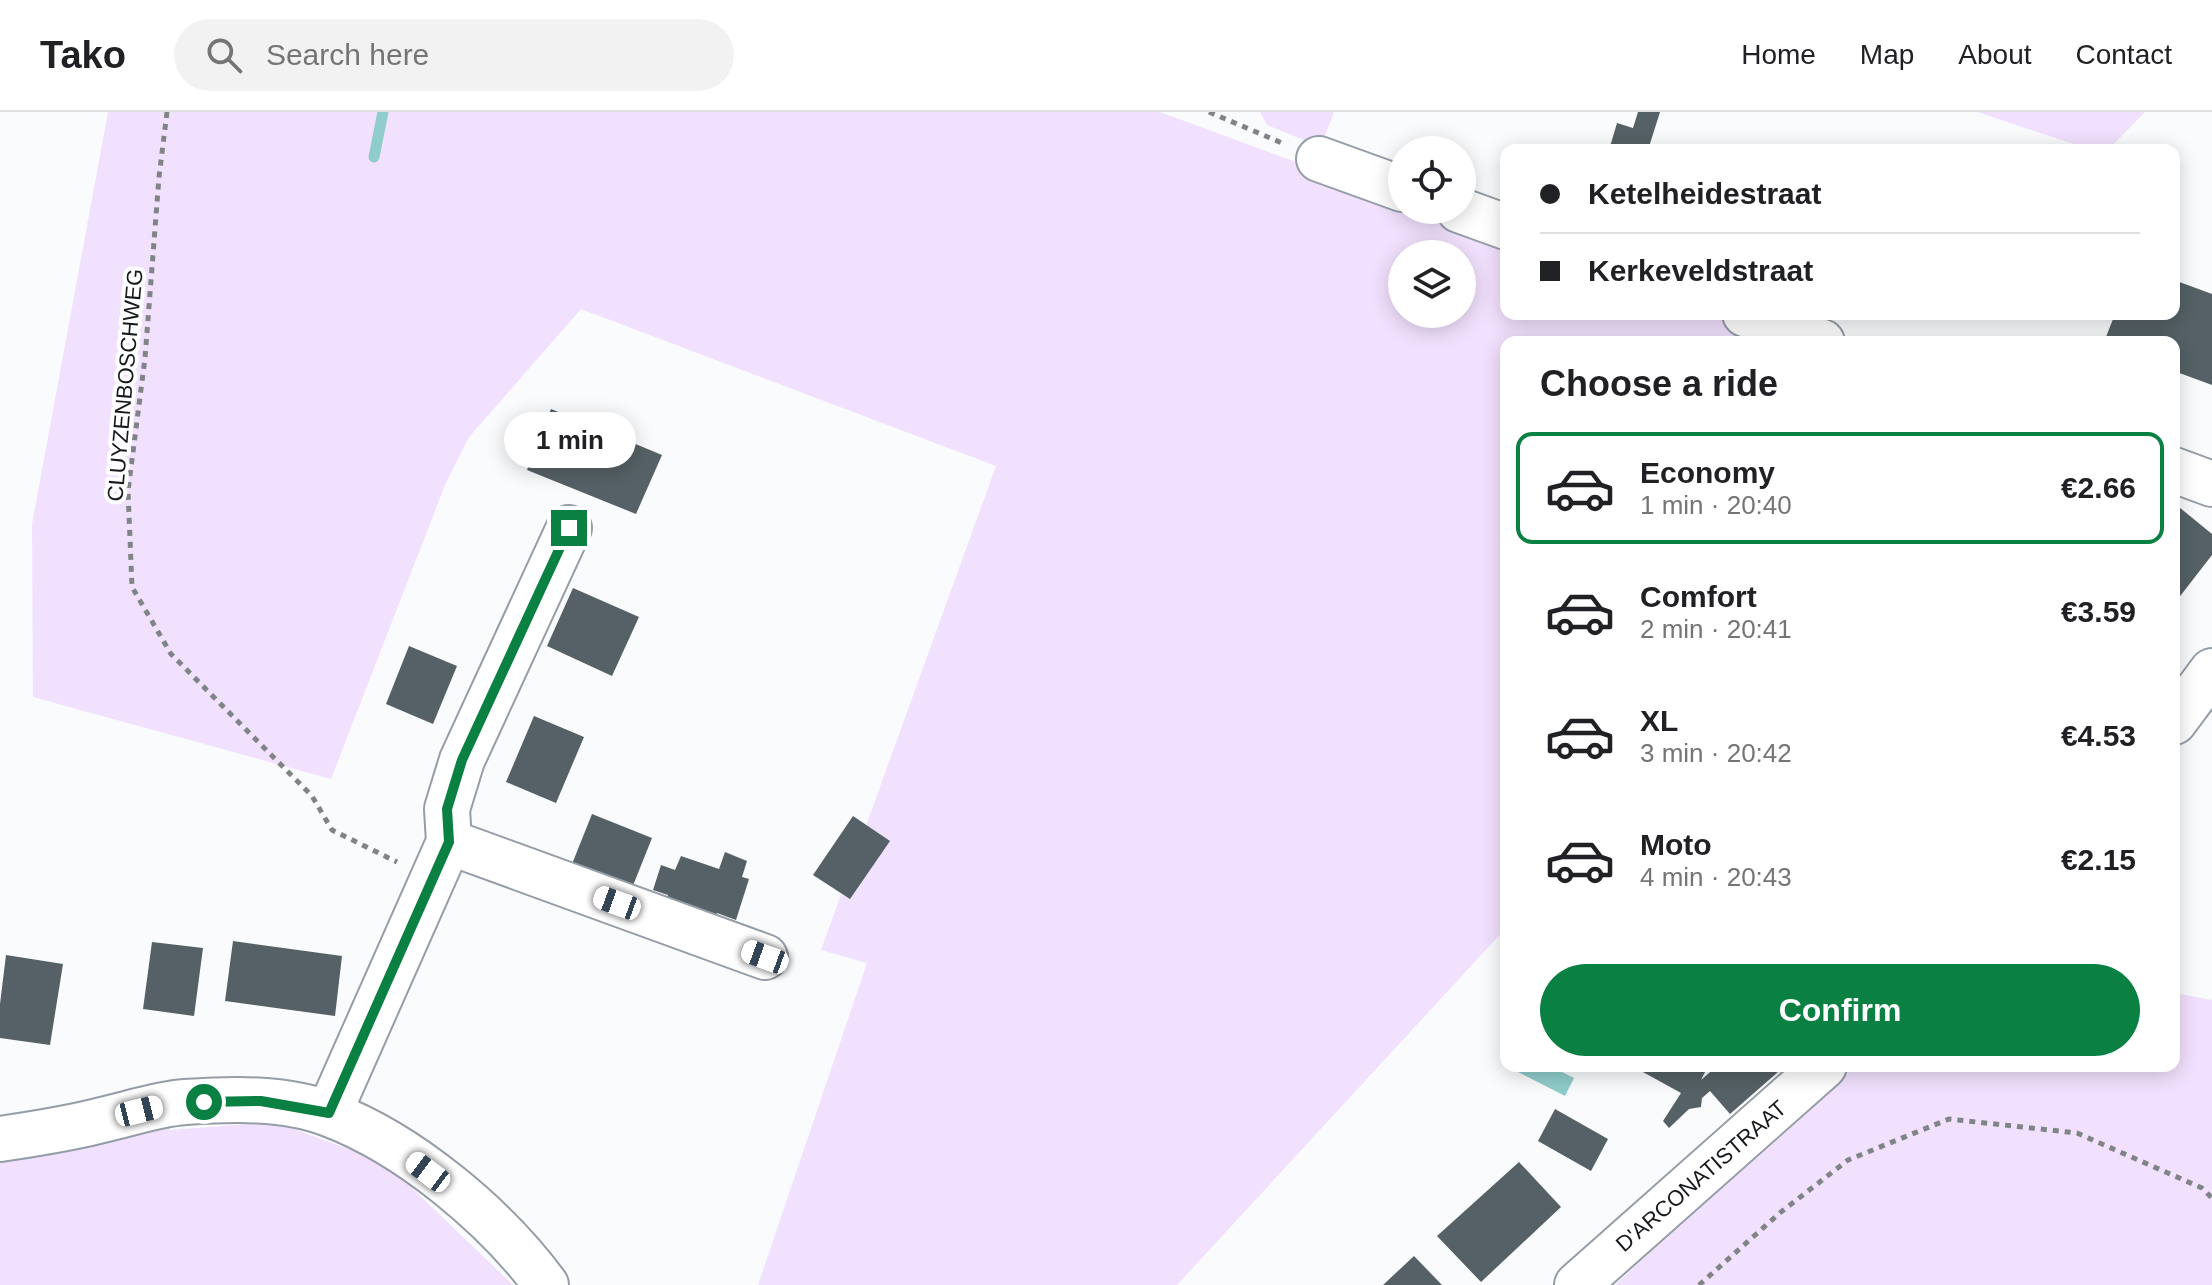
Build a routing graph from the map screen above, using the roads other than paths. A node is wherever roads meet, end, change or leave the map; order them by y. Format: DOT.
graph roads {
  1 [pos="1319,159"];
  2 [pos="1388,184"];
  3 [pos="1476,216"];
  4 [pos="1500,225"];
  5 [pos="1762,320"];
  6 [pos="1806,336"];
  7 [pos="2180,472"];
  8 [pos="2212,484"];
  9 [pos="569,528"];
  10 [pos="2212,671"];
  11 [pos="2180,714"];
  12 [pos="449,842"];
  13 [pos="765,957"];
  14 [pos="1817,1072"];
  15 [pos="329,1113"];
  16 [pos="0,1139"];
  17 [pos="546,1285"];
  18 [pos="1577,1285"];
  1 -- 2 [label="street"];
  3 -- 4 [label="street"];
  5 -- 6 [label="street"];
  7 -- 8 [label="street"];
  9 -- 12 [label="street"];
  10 -- 11 [label="street"];
  12 -- 13 [label="street"];
  12 -- 15 [label="street"];
  14 -- 18 [label="street, D'ARCONATISTRAAT"];
  15 -- 16 [label="street"];
  15 -- 17 [label="street"];
}
